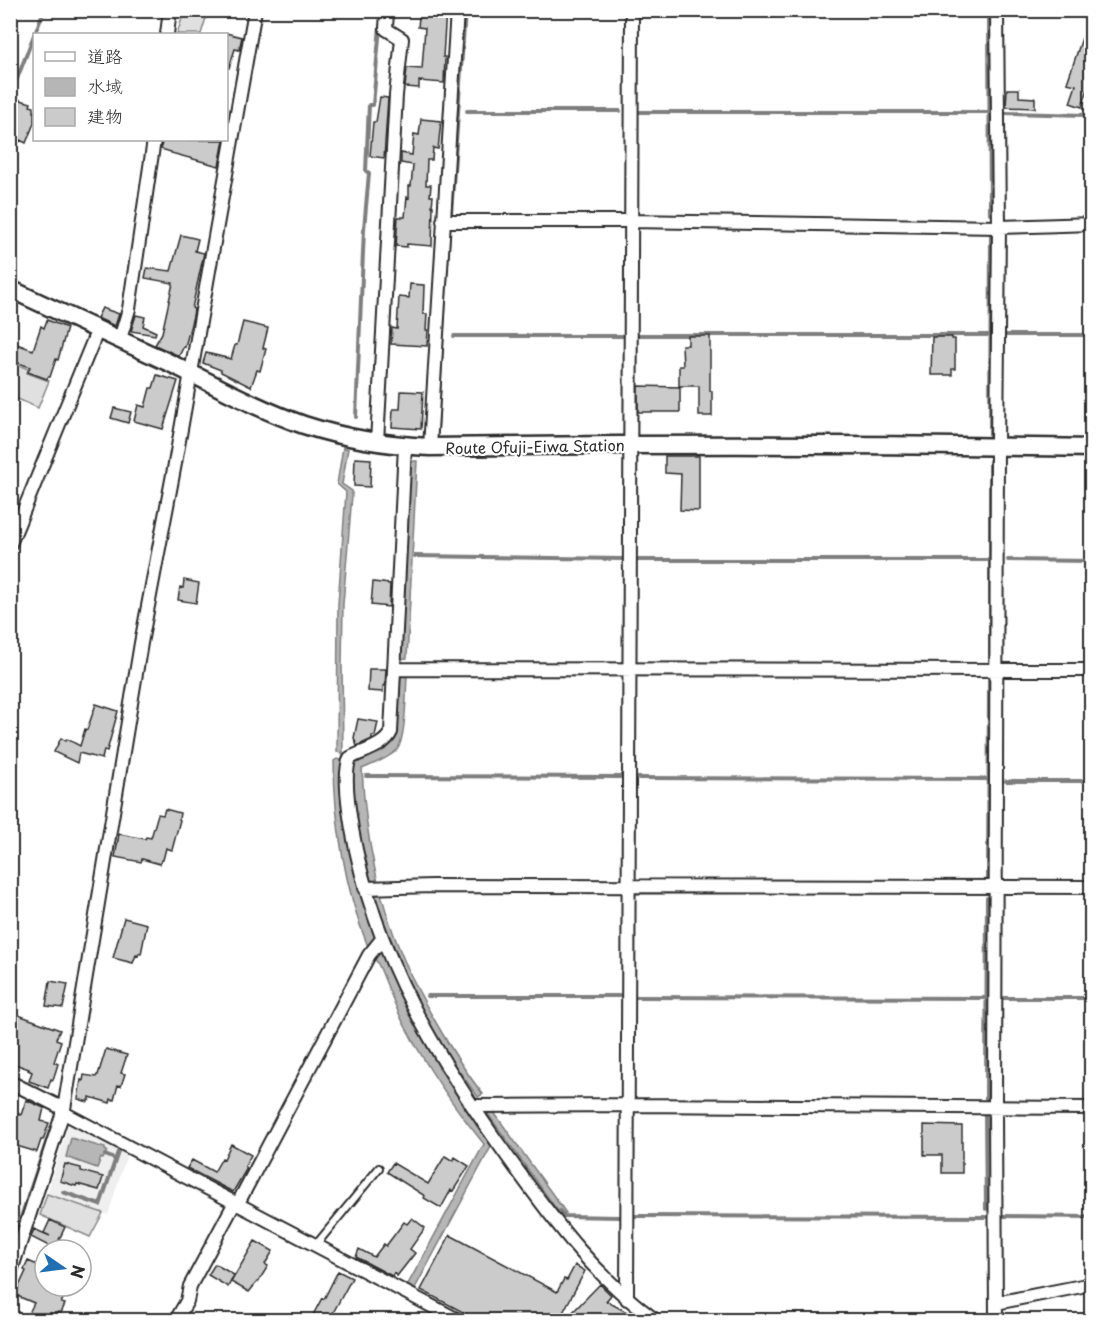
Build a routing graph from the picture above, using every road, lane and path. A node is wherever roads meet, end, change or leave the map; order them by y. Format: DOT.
graph roads {
  1 [pos="170,10"];
  2 [pos="255,10"];
  3 [pos="387,10"];
  4 [pos="457,10"];
  5 [pos="632,10"];
  6 [pos="997,10"];
  7 [pos="167,33"];
  8 [pos="153,141"];
  9 [pos="443,221"];
  10 [pos="630,221"];
  11 [pos="1092,224"];
  12 [pos="999,227"];
  13 [pos="11,290"];
  14 [pos="98,329"];
  15 [pos="120,339"];
  16 [pos="191,374"];
  17 [pos="377,442"];
  18 [pos="631,445"];
  19 [pos="405,446"];
  20 [pos="997,446"];
  21 [pos="430,447"];
  22 [pos="1092,448"];
  23 [pos="10,543"];
  24 [pos="394,669"];
  25 [pos="629,669"];
  26 [pos="997,669"];
  27 [pos="1092,670"];
  28 [pos="630,886"];
  29 [pos="372,887"];
  30 [pos="996,887"];
  31 [pos="1092,887"];
  32 [pos="382,939"];
  33 [pos="10,1082"];
  34 [pos="629,1105"];
  35 [pos="473,1106"];
  36 [pos="995,1108"];
  37 [pos="1092,1108"];
  38 [pos="63,1111"];
  39 [pos="380,1168"];
  40 [pos="236,1204"];
  41 [pos="315,1246"];
  42 [pos="10,1274"];
  43 [pos="1092,1284"];
  44 [pos="627,1299"];
  45 [pos="996,1303"];
  46 [pos="639,1315"];
  47 [pos="176,1320"];
  48 [pos="458,1320"];
  49 [pos="655,1320"];
  50 [pos="996,1320"];
  1 -- 7 [label="street"];
  2 -- 16 [label="street"];
  3 -- 17 [label="street"];
  4 -- 9 [label="street"];
  5 -- 10 [label="street"];
  6 -- 12 [label="street"];
  8 -- 15 [label="street"];
  9 -- 10 [label="street"];
  9 -- 21 [label="street"];
  10 -- 12 [label="street"];
  10 -- 18 [label="street"];
  11 -- 12 [label="street"];
  12 -- 20 [label="street"];
  13 -- 14 [label="main road, Route Ofuji-Eiwa Station"];
  14 -- 15 [label="main road, Route Ofuji-Eiwa Station"];
  14 -- 23 [label="street"];
  15 -- 16 [label="main road, Route Ofuji-Eiwa Station"];
  16 -- 17 [label="main road, Route Ofuji-Eiwa Station"];
  16 -- 38 [label="street"];
  17 -- 19 [label="main road, Route Ofuji-Eiwa Station"];
  18 -- 20 [label="main road, Route Ofuji-Eiwa Station"];
  18 -- 21 [label="main road, Route Ofuji-Eiwa Station"];
  18 -- 25 [label="street"];
  19 -- 21 [label="main road, Route Ofuji-Eiwa Station"];
  19 -- 24 [label="street"];
  20 -- 22 [label="main road, Route Ofuji-Eiwa Station"];
  20 -- 26 [label="street"];
  24 -- 25 [label="street"];
  24 -- 29 [label="street"];
  25 -- 26 [label="street"];
  25 -- 28 [label="street"];
  26 -- 27 [label="street"];
  26 -- 30 [label="street"];
  28 -- 29 [label="street"];
  28 -- 30 [label="street"];
  28 -- 34 [label="street"];
  29 -- 32 [label="street"];
  30 -- 31 [label="street"];
  30 -- 36 [label="street"];
  32 -- 35 [label="street"];
  32 -- 40 [label="street"];
  33 -- 38 [label="street"];
  34 -- 35 [label="street"];
  34 -- 36 [label="street"];
  34 -- 44 [label="street"];
  35 -- 44 [label="street"];
  36 -- 37 [label="street"];
  36 -- 45 [label="street"];
  38 -- 40 [label="street"];
  38 -- 42 [label="street"];
  39 -- 41 [label="lane"];
  40 -- 41 [label="street"];
  40 -- 47 [label="street"];
  41 -- 48 [label="street"];
  43 -- 45 [label="street"];
  44 -- 46 [label="street"];
  45 -- 50 [label="street"];
  46 -- 49 [label="street"];
}
